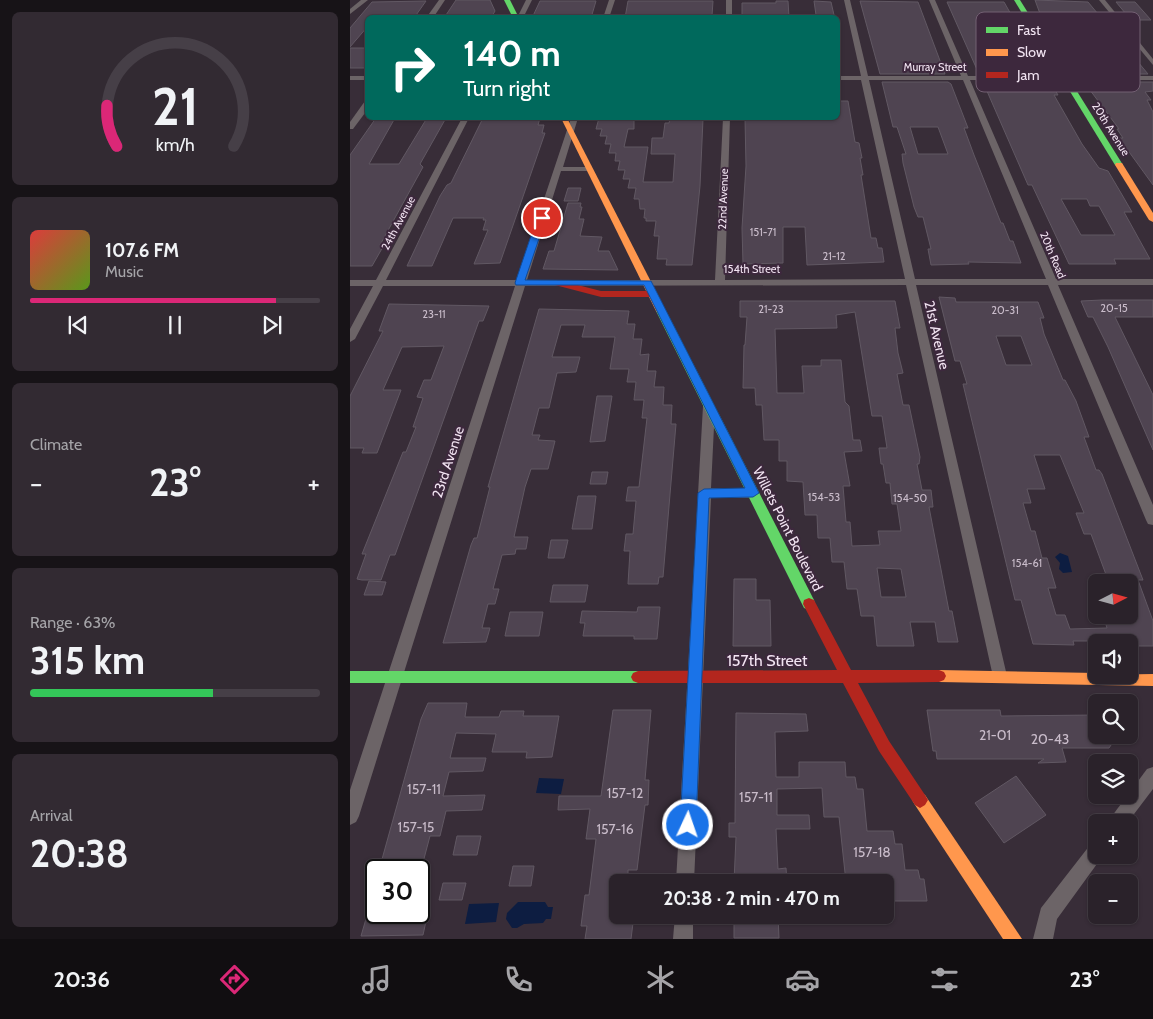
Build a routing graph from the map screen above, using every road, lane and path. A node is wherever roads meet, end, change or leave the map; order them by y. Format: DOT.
graph roads {
  1 [pos="365,0"];
  2 [pos="442,0"];
  3 [pos="507,0"];
  4 [pos="529,0"];
  5 [pos="612,0"];
  6 [pos="729,0"];
  7 [pos="847,0"];
  8 [pos="932,0"];
  9 [pos="1017,0"];
  10 [pos="1102,0"];
  11 [pos="350,12"];
  12 [pos="1024,12"];
  13 [pos="1112,12"];
  14 [pos="431,15"];
  15 [pos="514,15"];
  16 [pos="522,15"];
  17 [pos="607,15"];
  18 [pos="729,15"];
  19 [pos="1140,47"];
  20 [pos="1153,63"];
  21 [pos="350,78"];
  22 [pos="365,78"];
  23 [pos="840,78"];
  24 [pos="864,78"];
  25 [pos="965,78"];
  26 [pos="976,78"];
  27 [pos="1140,78"];
  28 [pos="1153,78"];
  29 [pos="1074,92"];
  30 [pos="365,107"];
  31 [pos="464,120"];
  32 [pos="565,120"];
  33 [pos="573,120"];
  34 [pos="726,120"];
  35 [pos="350,127"];
  36 [pos="570,131"];
  37 [pos="558,169"];
  38 [pos="589,169"];
  39 [pos="1153,220"];
  40 [pos="720,281"];
  41 [pos="910,282"];
  42 [pos="1051,282"];
  43 [pos="1153,282"];
  44 [pos="350,283"];
  45 [pos="520,283"];
  46 [pos="558,283"];
  47 [pos="648,283"];
  48 [pos="379,284"];
  49 [pos="653,294"];
  50 [pos="350,339"];
  51 [pos="709,406"];
  52 [pos="704,493"];
  53 [pos="753,493"];
  54 [pos="1153,520"];
  55 [pos="696,676"];
  56 [pos="845,676"];
  57 [pos="999,676"];
  58 [pos="350,677"];
  59 [pos="395,677"];
  60 [pos="1153,680"];
  61 [pos="1153,775"];
  62 [pos="1124,814"];
  63 [pos="350,816"];
  64 [pos="1088,862"];
  65 [pos="686,874"];
  66 [pos="683,924"];
  67 [pos="682,939"];
  68 [pos="1013,939"];
  69 [pos="1043,939"];
  1 -- 11 [label="street"];
  2 -- 14 [label="street"];
  3 -- 15 [label="street"];
  4 -- 16 [label="street"];
  5 -- 17 [label="street"];
  6 -- 18 [label="street"];
  7 -- 24 [label="street, 21st Avenue"];
  8 -- 25 [label="street, 20th Road"];
  9 -- 12 [label="street, 20th Avenue"];
  10 -- 13 [label="street"];
  19 -- 20 [label="street"];
  21 -- 22 [label="street"];
  23 -- 24 [label="street, Murray Street"];
  24 -- 25 [label="street, Murray Street"];
  24 -- 41 [label="street, 21st Avenue"];
  25 -- 26 [label="street, Murray Street"];
  25 -- 42 [label="street, 20th Road"];
  27 -- 28 [label="street, Murray Street"];
  29 -- 39 [label="street, 20th Avenue"];
  30 -- 35 [label="street"];
  31 -- 48 [label="street, 24th Avenue"];
  32 -- 36 [label="street, Willets Point Boulevard"];
  33 -- 36 [label="street, 23rd Avenue"];
  34 -- 40 [label="street, 22nd Avenue"];
  36 -- 37 [label="street, 23rd Avenue"];
  36 -- 38 [label="street, Willets Point Boulevard"];
  37 -- 38 [label="street"];
  37 -- 45 [label="street, 23rd Avenue"];
  38 -- 47 [label="street, Willets Point Boulevard"];
  40 -- 41 [label="street, 154th Street"];
  40 -- 47 [label="street, 154th Street"];
  41 -- 42 [label="street, 154th Street"];
  41 -- 57 [label="street, 21st Avenue"];
  42 -- 43 [label="street, 154th Street"];
  42 -- 54 [label="street, 20th Road"];
  44 -- 48 [label="street, 154th Street"];
  45 -- 46 [label="street, 154th Street"];
  45 -- 48 [label="street, 154th Street"];
  45 -- 59 [label="street, 23rd Avenue"];
  46 -- 47 [label="street, 154th Street"];
  46 -- 49 [label="street"];
  47 -- 49 [label="street, Willets Point Boulevard"];
  48 -- 50 [label="street, 24th Avenue"];
  49 -- 51 [label="street, Willets Point Boulevard"];
  51 -- 52 [label="street"];
  51 -- 53 [label="street, Willets Point Boulevard"];
  52 -- 53 [label="street"];
  52 -- 55 [label="street"];
  53 -- 56 [label="street, Willets Point Boulevard"];
  55 -- 56 [label="street, 157th Street"];
  55 -- 59 [label="street, 157th Street"];
  55 -- 65 [label="street"];
  56 -- 57 [label="street, 157th Street"];
  56 -- 68 [label="street, Willets Point Boulevard"];
  57 -- 60 [label="street, 157th Street"];
  58 -- 59 [label="street, 157th Street"];
  59 -- 63 [label="street, 23rd Avenue"];
  61 -- 62 [label="street"];
  64 -- 69 [label="street"];
  66 -- 67 [label="street"];
}
